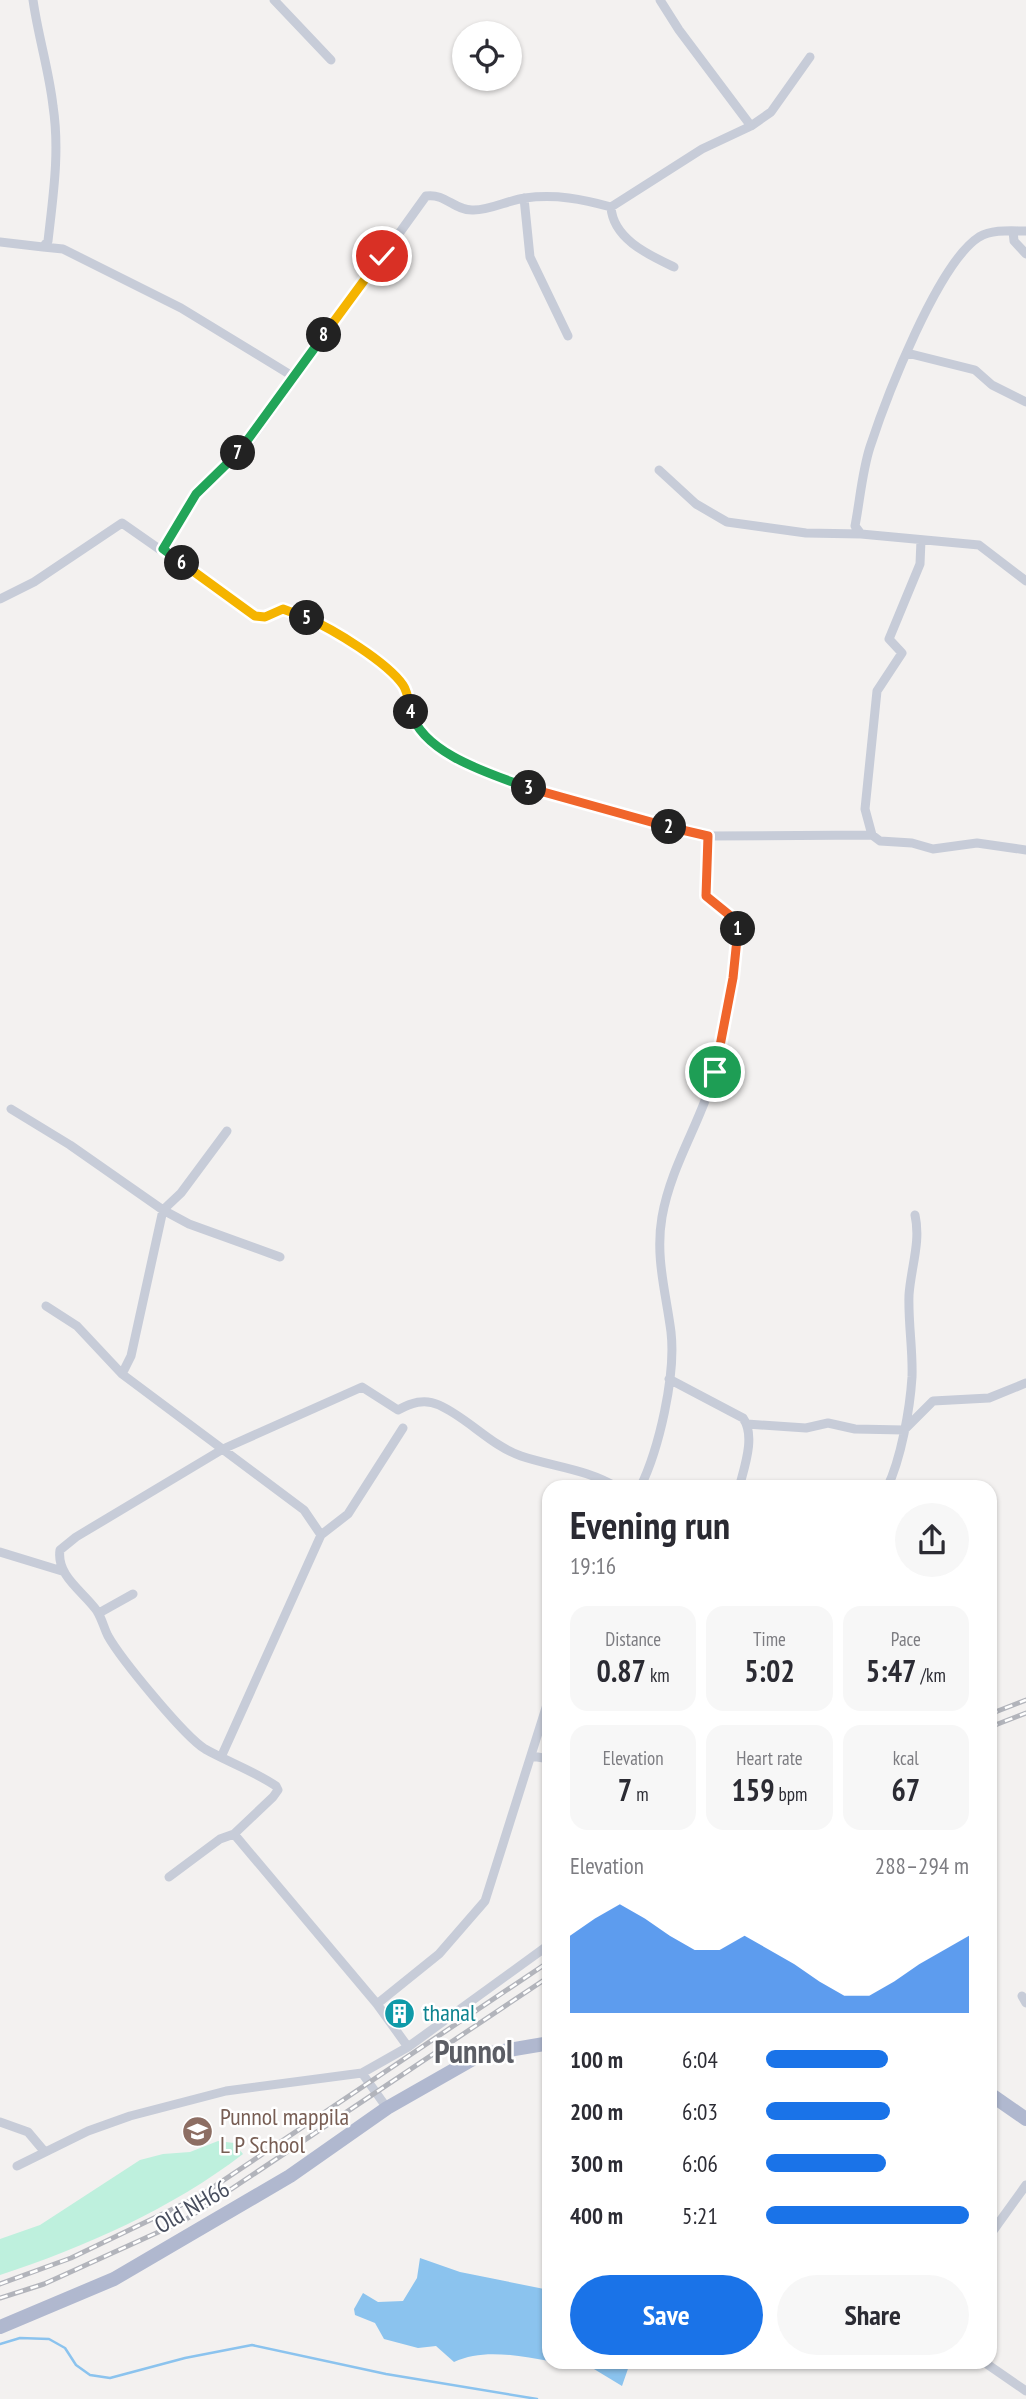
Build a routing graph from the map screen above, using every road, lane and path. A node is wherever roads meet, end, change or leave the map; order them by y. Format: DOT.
graph roads {
  1 [pos="33,0"];
  2 [pos="274,0"];
  3 [pos="660,0"];
  4 [pos="810,57"];
  5 [pos="331,60"];
  6 [pos="751,126"];
  7 [pos="524,198"];
  8 [pos="611,207"];
  9 [pos="1013,231"];
  10 [pos="1026,231"];
  11 [pos="0,242"];
  12 [pos="43,247"];
  13 [pos="1026,254"];
  14 [pos="674,267"];
  15 [pos="568,336"];
  16 [pos="907,353"];
  17 [pos="294,377"];
  18 [pos="1026,402"];
  19 [pos="659,470"];
  20 [pos="861,534"];
  21 [pos="921,540"];
  22 [pos="163,549"];
  23 [pos="1026,581"];
  24 [pos="0,599"];
  25 [pos="873,835"];
  26 [pos="708,836"];
  27 [pos="1026,850"];
  28 [pos="11,1110"];
  29 [pos="228,1131"];
  30 [pos="163,1210"];
  31 [pos="915,1215"];
  32 [pos="280,1257"];
  33 [pos="46,1306"];
  34 [pos="122,1374"];
  35 [pos="669,1379"];
  36 [pos="1026,1382"];
  37 [pos="747,1424"];
  38 [pos="403,1428"];
  39 [pos="904,1430"];
  40 [pos="223,1449"];
  41 [pos="602,1480"];
  42 [pos="644,1480"];
  43 [pos="741,1480"];
  44 [pos="889,1480"];
  45 [pos="321,1535"];
  46 [pos="0,1552"];
  47 [pos="62,1571"];
  48 [pos="133,1594"];
  49 [pos="99,1613"];
  50 [pos="542,1719"];
  51 [pos="222,1755"];
  52 [pos="530,1756"];
  53 [pos="542,1758"];
  54 [pos="234,1834"];
  55 [pos="169,1878"];
  56 [pos="542,1950"];
  57 [pos="377,2004"];
  58 [pos="542,2044"];
  59 [pos="408,2047"];
  60 [pos="362,2073"];
  61 [pos="997,2099"];
  62 [pos="387,2108"];
  63 [pos="1026,2119"];
  64 [pos="0,2122"];
  65 [pos="44,2151"];
  66 [pos="17,2166"];
  67 [pos="1026,2185"];
  68 [pos="997,2225"];
  69 [pos="0,2327"];
  70 [pos="994,2369"];
  71 [pos="1026,2390"];
  1 -- 12 [label="street"];
  2 -- 5 [label="street"];
  3 -- 6 [label="street"];
  4 -- 6 [label="street"];
  6 -- 8 [label="street"];
  7 -- 8 [label="street"];
  7 -- 15 [label="street"];
  7 -- 17 [label="street"];
  8 -- 14 [label="street"];
  9 -- 10 [label="street"];
  9 -- 13 [label="street"];
  9 -- 16 [label="street"];
  11 -- 12 [label="street"];
  12 -- 17 [label="street"];
  16 -- 18 [label="street"];
  16 -- 20 [label="street"];
  17 -- 22 [label="street"];
  19 -- 20 [label="street"];
  20 -- 21 [label="street"];
  21 -- 23 [label="street"];
  21 -- 25 [label="street"];
  22 -- 24 [label="street"];
  22 -- 26 [label="street"];
  25 -- 26 [label="street"];
  25 -- 27 [label="street"];
  26 -- 35 [label="street"];
  28 -- 30 [label="street"];
  29 -- 30 [label="street"];
  30 -- 32 [label="street"];
  30 -- 34 [label="street"];
  31 -- 39 [label="street"];
  33 -- 34 [label="street"];
  34 -- 40 [label="street"];
  35 -- 37 [label="street"];
  35 -- 42 [label="street"];
  36 -- 39 [label="street"];
  37 -- 39 [label="street"];
  37 -- 43 [label="street"];
  38 -- 45 [label="street"];
  39 -- 44 [label="street"];
  40 -- 41 [label="street"];
  40 -- 45 [label="street"];
  40 -- 47 [label="street"];
  45 -- 51 [label="street"];
  46 -- 47 [label="street"];
  47 -- 49 [label="street"];
  48 -- 49 [label="street"];
  49 -- 51 [label="street"];
  50 -- 52 [label="street"];
  51 -- 54 [label="street"];
  52 -- 53 [label="street"];
  52 -- 57 [label="street"];
  54 -- 55 [label="street"];
  54 -- 57 [label="street"];
  56 -- 59 [label="street"];
  57 -- 59 [label="street"];
  58 -- 62 [label="main road, Old NH66"];
  59 -- 60 [label="street"];
  60 -- 62 [label="street"];
  60 -- 65 [label="street"];
  61 -- 63 [label="main road"];
  62 -- 69 [label="main road, Old NH66"];
  64 -- 65 [label="street"];
  65 -- 66 [label="street"];
  67 -- 68 [label="street"];
  70 -- 71 [label="street"];
}
